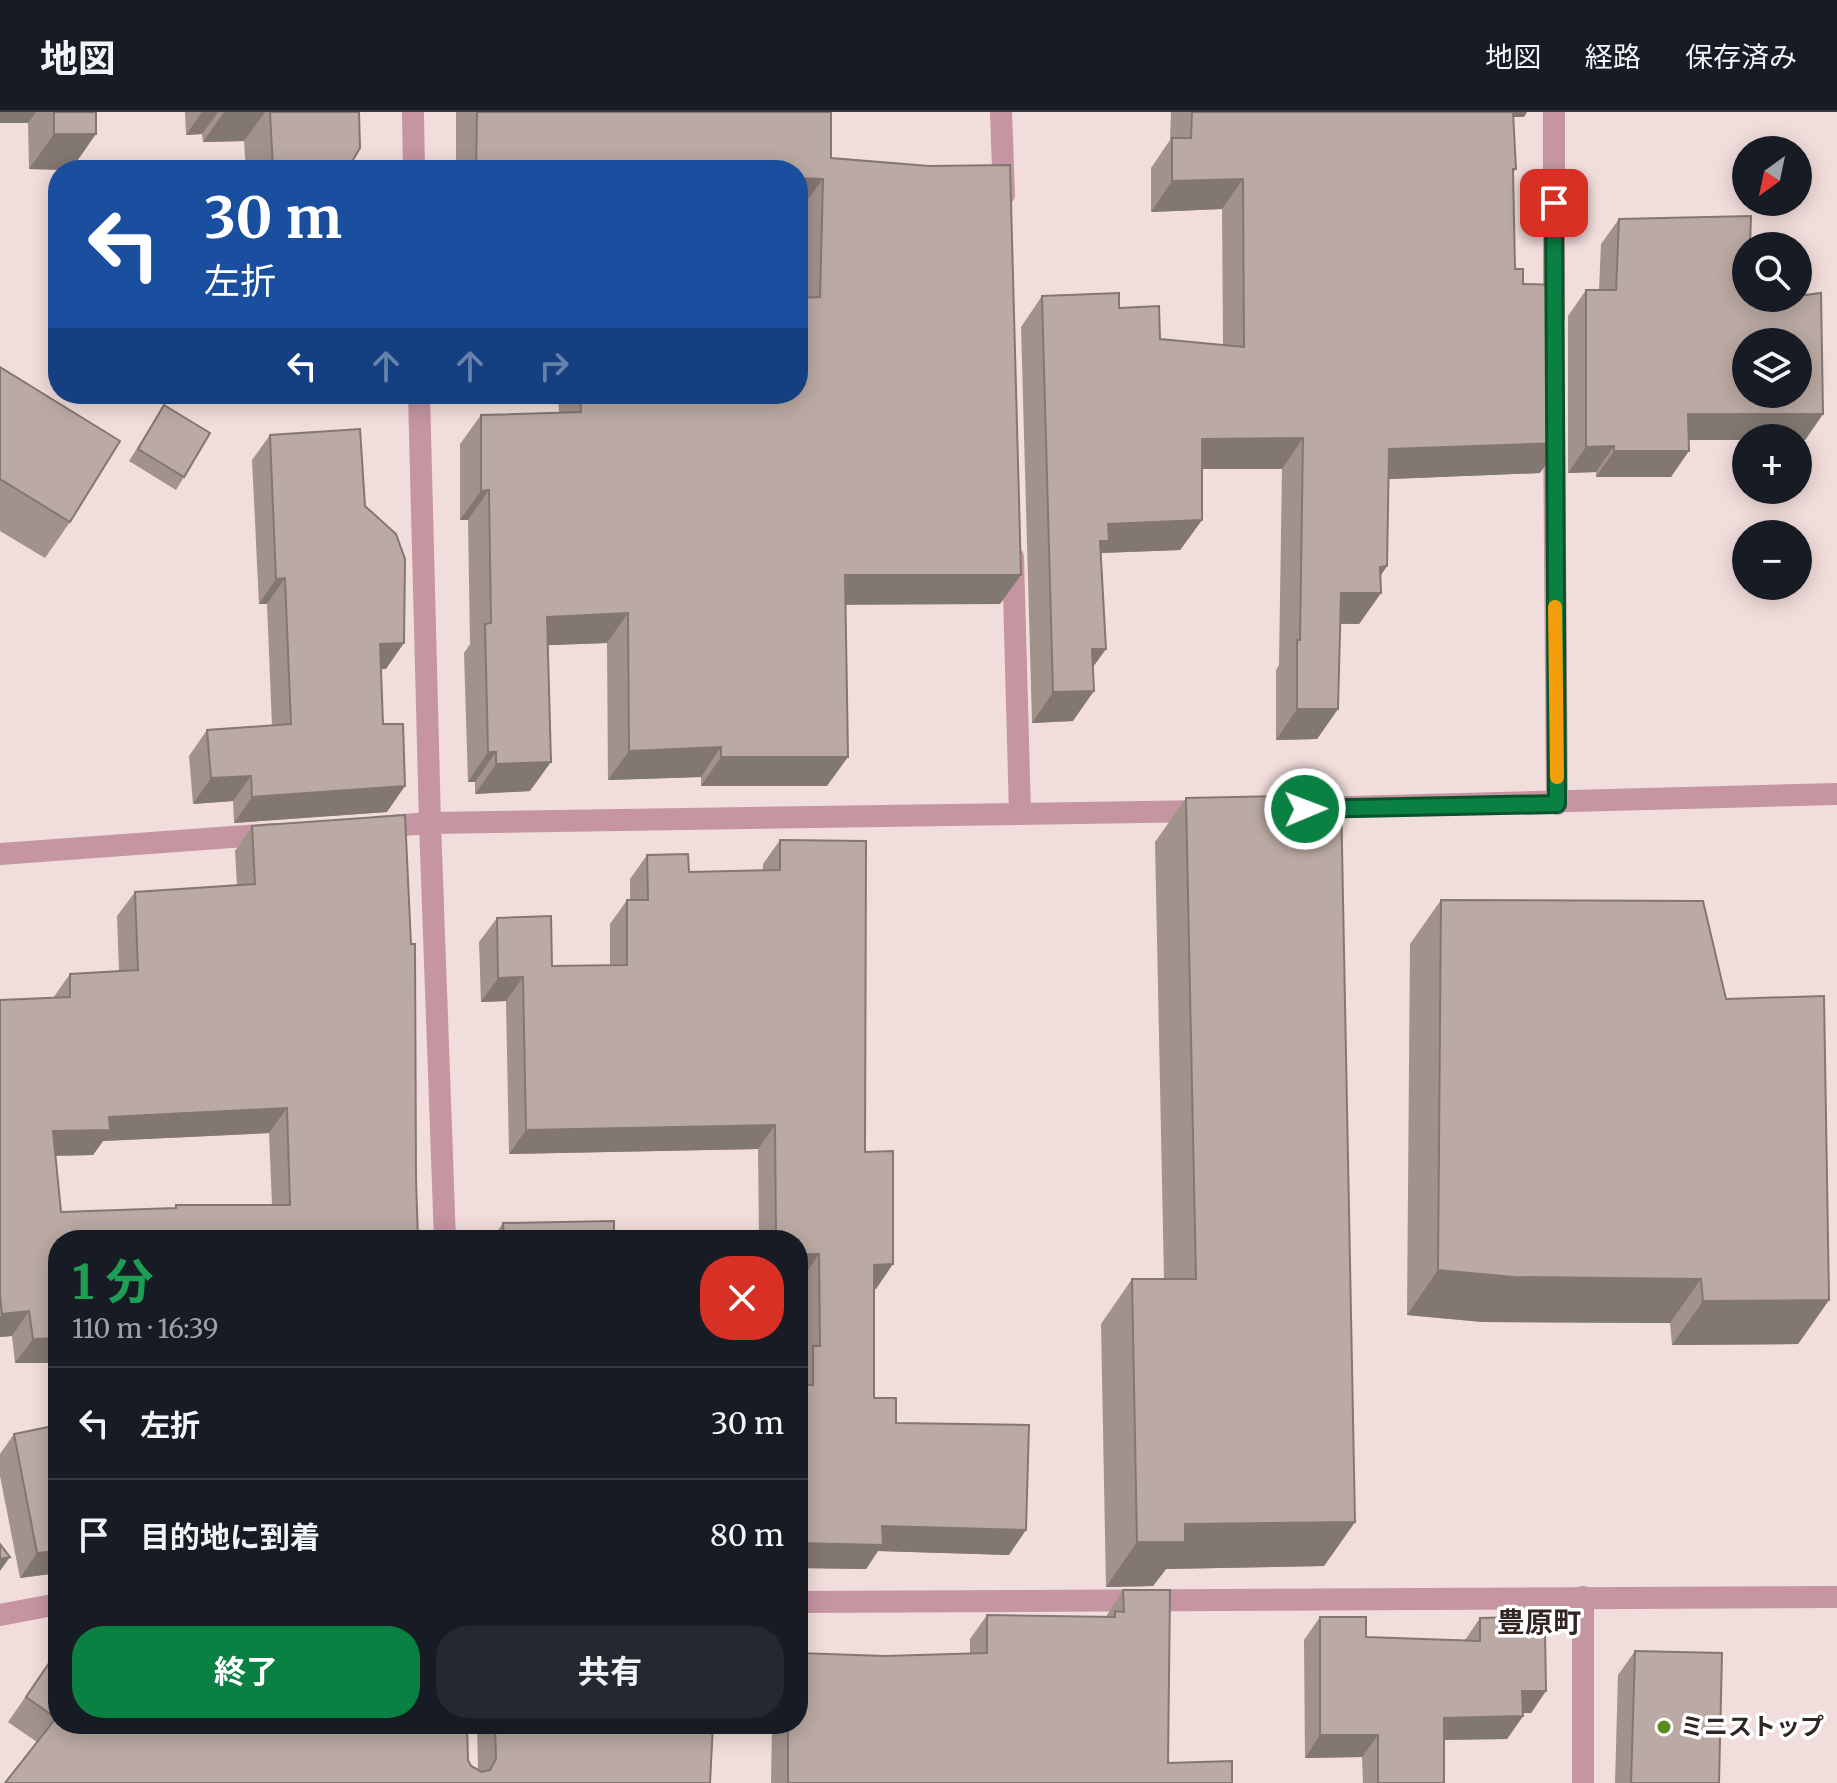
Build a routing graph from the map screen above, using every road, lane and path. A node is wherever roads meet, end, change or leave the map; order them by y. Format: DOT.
graph roads {
  1 [pos="413,112"];
  2 [pos="1001,112"];
  3 [pos="1554,112"];
  4 [pos="414,160"];
  5 [pos="1004,224"];
  6 [pos="1554,334"];
  7 [pos="1554,397"];
  8 [pos="419,404"];
  9 [pos="1013,543"];
  10 [pos="1837,794"];
  11 [pos="1557,804"];
  12 [pos="1289,809"];
  13 [pos="1226,810"];
  14 [pos="1020,814"];
  15 [pos="430,823"];
  16 [pos="350,829"];
  17 [pos="302,832"];
  18 [pos="0,854"];
  19 [pos="445,1230"];
  20 [pos="1583,1597"];
  21 [pos="1837,1597"];
  22 [pos="808,1602"];
  23 [pos="48,1605"];
  24 [pos="1,1611"];
  25 [pos="1583,1783"];
  1 -- 4 [label="street"];
  2 -- 5 [label="street"];
  3 -- 6 [label="street"];
  7 -- 11 [label="street"];
  8 -- 15 [label="street"];
  9 -- 14 [label="street"];
  10 -- 11 [label="street"];
  11 -- 12 [label="street"];
  13 -- 14 [label="street"];
  14 -- 15 [label="street"];
  15 -- 16 [label="street"];
  15 -- 19 [label="street"];
  17 -- 18 [label="street"];
  20 -- 21 [label="street"];
  20 -- 22 [label="street"];
  20 -- 25 [label="street"];
  23 -- 24 [label="street"];
}
